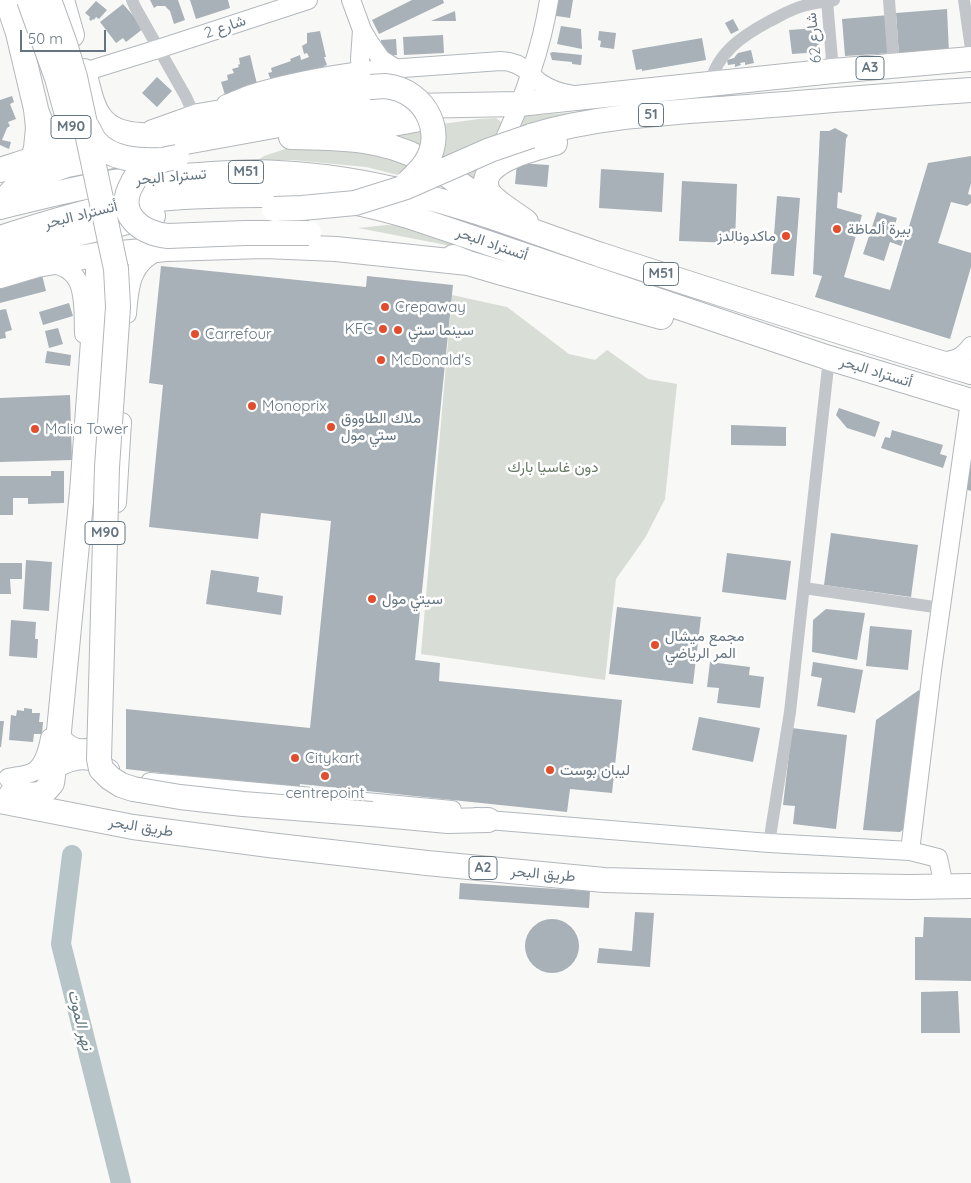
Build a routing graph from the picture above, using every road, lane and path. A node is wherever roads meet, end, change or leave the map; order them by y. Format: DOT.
graph roads {
  1 [pos="7,0"];
  2 [pos="29,0"];
  3 [pos="49,0"];
  4 [pos="62,0"];
  5 [pos="132,0"];
  6 [pos="308,0"];
  7 [pos="351,0"];
  8 [pos="549,0"];
  9 [pos="889,0"];
  10 [pos="964,0"];
  11 [pos="830,1"];
  12 [pos="362,30"];
  13 [pos="72,36"];
  14 [pos="158,49"];
  15 [pos="971,49"];
  16 [pos="971,59"];
  17 [pos="894,66"];
  18 [pos="395,68"];
  19 [pos="833,71"];
  20 [pos="84,72"];
  21 [pos="530,73"];
  22 [pos="366,79"];
  23 [pos="710,84"];
  24 [pos="971,90"];
  25 [pos="589,97"];
  26 [pos="519,104"];
  27 [pos="774,105"];
  28 [pos="465,106"];
  29 [pos="36,109"];
  30 [pos="196,116"];
  31 [pos="84,122"];
  32 [pos="147,134"];
  33 [pos="290,137"];
  34 [pos="169,158"];
  35 [pos="31,160"];
  36 [pos="0,170"];
  37 [pos="490,171"];
  38 [pos="0,181"];
  39 [pos="395,190"];
  40 [pos="0,207"];
  41 [pos="489,217"];
  42 [pos="528,223"];
  43 [pos="0,238"];
  44 [pos="167,249"];
  45 [pos="598,254"];
  46 [pos="0,258"];
  47 [pos="468,263"];
  48 [pos="36,265"];
  49 [pos="0,276"];
  50 [pos="736,326"];
  51 [pos="971,346"];
  52 [pos="829,358"];
  53 [pos="939,362"];
  54 [pos="971,372"];
  55 [pos="971,401"];
  56 [pos="804,588"];
  57 [pos="941,608"];
  58 [pos="60,730"];
  59 [pos="105,735"];
  60 [pos="104,764"];
  61 [pos="53,776"];
  62 [pos="2,782"];
  63 [pos="0,801"];
  64 [pos="488,820"];
  65 [pos="133,827"];
  66 [pos="769,844"];
  67 [pos="910,851"];
  68 [pos="944,886"];
  69 [pos="971,886"];
  1 -- 29 [label="highway"];
  2 -- 58 [label="highway, M90, bridge"];
  3 -- 31 [label="highway, M90, bridge"];
  4 -- 13 [label="highway"];
  5 -- 14 [label="street"];
  6 -- 14 [label="street, شارع 2"];
  7 -- 12 [label="street"];
  8 -- 21 [label="street"];
  9 -- 17 [label="street"];
  10 -- 15 [label="street"];
  11 -- 19 [label="street, شارع 62"];
  11 -- 23 [label="street"];
  12 -- 18 [label="street"];
  12 -- 22 [label="street"];
  13 -- 20 [label="highway"];
  13 -- 29 [label="highway"];
  14 -- 20 [label="street, شارع 2"];
  14 -- 30 [label="street"];
  16 -- 17 [label="highway, A3"];
  17 -- 19 [label="highway, A3"];
  18 -- 21 [label="street"];
  18 -- 22 [label="street"];
  19 -- 23 [label="highway, A3"];
  20 -- 32 [label="highway"];
  21 -- 25 [label="street"];
  21 -- 26 [label="street"];
  22 -- 30 [label="highway"];
  22 -- 39 [label="highway, bridge"];
  23 -- 25 [label="highway, A3"];
  24 -- 27 [label="highway, A3"];
  25 -- 26 [label="highway"];
  26 -- 28 [label="highway"];
  26 -- 37 [label="street"];
  27 -- 37 [label="highway"];
  27 -- 39 [label="highway, 51, bridge"];
  28 -- 32 [label="highway"];
  28 -- 33 [label="highway"];
  28 -- 40 [label="highway"];
  29 -- 35 [label="highway"];
  30 -- 32 [label="highway"];
  31 -- 34 [label="highway, bridge"];
  31 -- 60 [label="highway, M90, bridge"];
  32 -- 35 [label="highway"];
  33 -- 34 [label="highway"];
  33 -- 42 [label="highway"];
  34 -- 47 [label="highway, bridge"];
  35 -- 36 [label="highway"];
  35 -- 38 [label="highway"];
  37 -- 42 [label="highway"];
  39 -- 46 [label="highway, bridge"];
  40 -- 41 [label="highway, تستراد البحر / M51"];
  41 -- 45 [label="highway, أتستراد البحر / M51"];
  42 -- 45 [label="highway"];
  43 -- 50 [label="highway, أتستراد البحر / M51"];
  44 -- 47 [label="highway"];
  44 -- 48 [label="highway"];
  44 -- 59 [label="street"];
  45 -- 53 [label="highway, أتستراد البحر / M51"];
  47 -- 50 [label="highway"];
  48 -- 49 [label="highway"];
  48 -- 62 [label="street"];
  50 -- 52 [label="highway, أتستراد البحر / M51"];
  51 -- 53 [label="street"];
  52 -- 55 [label="highway, أتستراد البحر / M51"];
  52 -- 56 [label="street"];
  53 -- 54 [label="highway, أتستراد البحر / M51"];
  55 -- 57 [label="street"];
  56 -- 57 [label="street"];
  56 -- 66 [label="street"];
  57 -- 67 [label="street"];
  58 -- 59 [label="street"];
  58 -- 61 [label="highway"];
  59 -- 60 [label="street"];
  60 -- 61 [label="street"];
  60 -- 64 [label="street"];
  60 -- 64 [label="highway, bridge"];
  61 -- 62 [label="highway"];
  61 -- 65 [label="highway"];
  63 -- 65 [label="highway, طريق البحر / A2"];
  64 -- 66 [label="street"];
  65 -- 68 [label="highway, طريق البحر / A2"];
  66 -- 67 [label="street"];
  67 -- 68 [label="street"];
  68 -- 69 [label="highway, طريق البحر / A2"];
}
